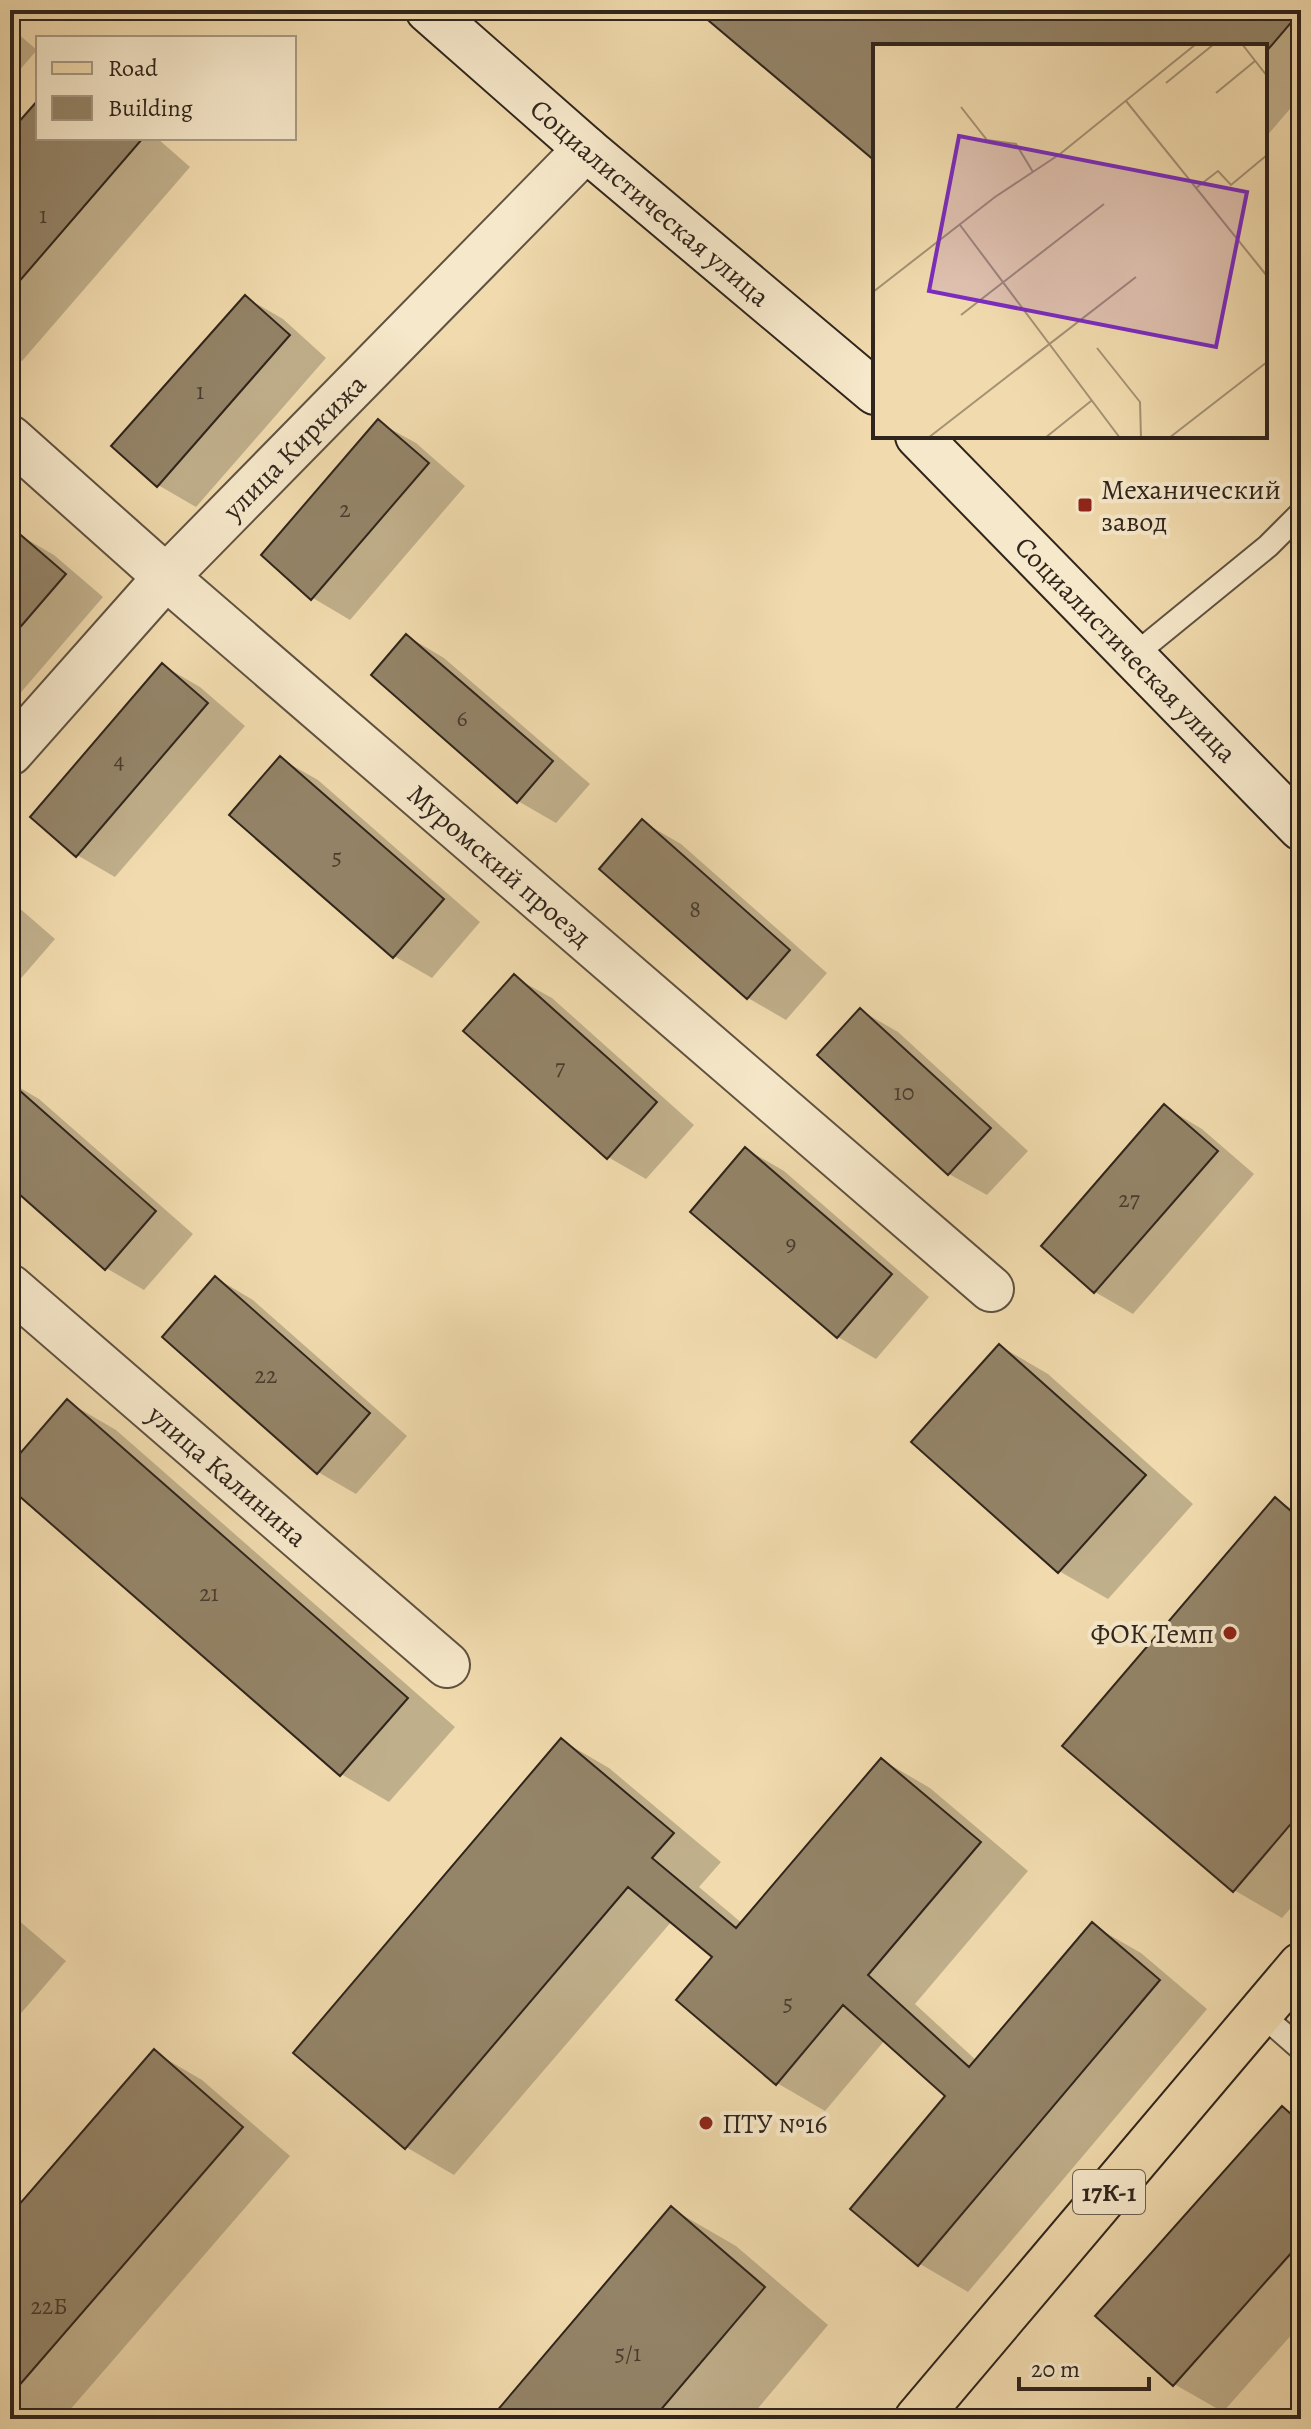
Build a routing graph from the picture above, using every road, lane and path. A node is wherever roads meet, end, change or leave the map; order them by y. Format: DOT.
graph roads {
  1 [pos="428,10"];
  2 [pos="586,149"];
  3 [pos="873,390"];
  4 [pos="10,438"];
  5 [pos="920,438"];
  6 [pos="1301,513"];
  7 [pos="166,577"];
  8 [pos="1132,657"];
  9 [pos="10,753"];
  10 [pos="1301,828"];
  11 [pos="10,1287"];
  12 [pos="991,1289"];
  13 [pos="447,1665"];
  14 [pos="1301,1965"];
  15 [pos="1260,2013"];
  16 [pos="1301,2049"];
  17 [pos="917,2419"];
  1 -- 2 [label="street, Социалистическая улица"];
  2 -- 3 [label="street, Социалистическая улица"];
  2 -- 7 [label="street, улица Киркижа"];
  4 -- 7 [label="street, Муромский проезд"];
  5 -- 8 [label="street, Социалистическая улица"];
  6 -- 8 [label="lane"];
  7 -- 9 [label="street, улица Киркижа"];
  7 -- 12 [label="street, Муромский проезд"];
  8 -- 10 [label="street, Социалистическая улица"];
  11 -- 13 [label="street, улица Калинина"];
  14 -- 15 [label="main road, 17К-1"];
  15 -- 16 [label="lane"];
  15 -- 17 [label="main road, 17К-1"];
}
